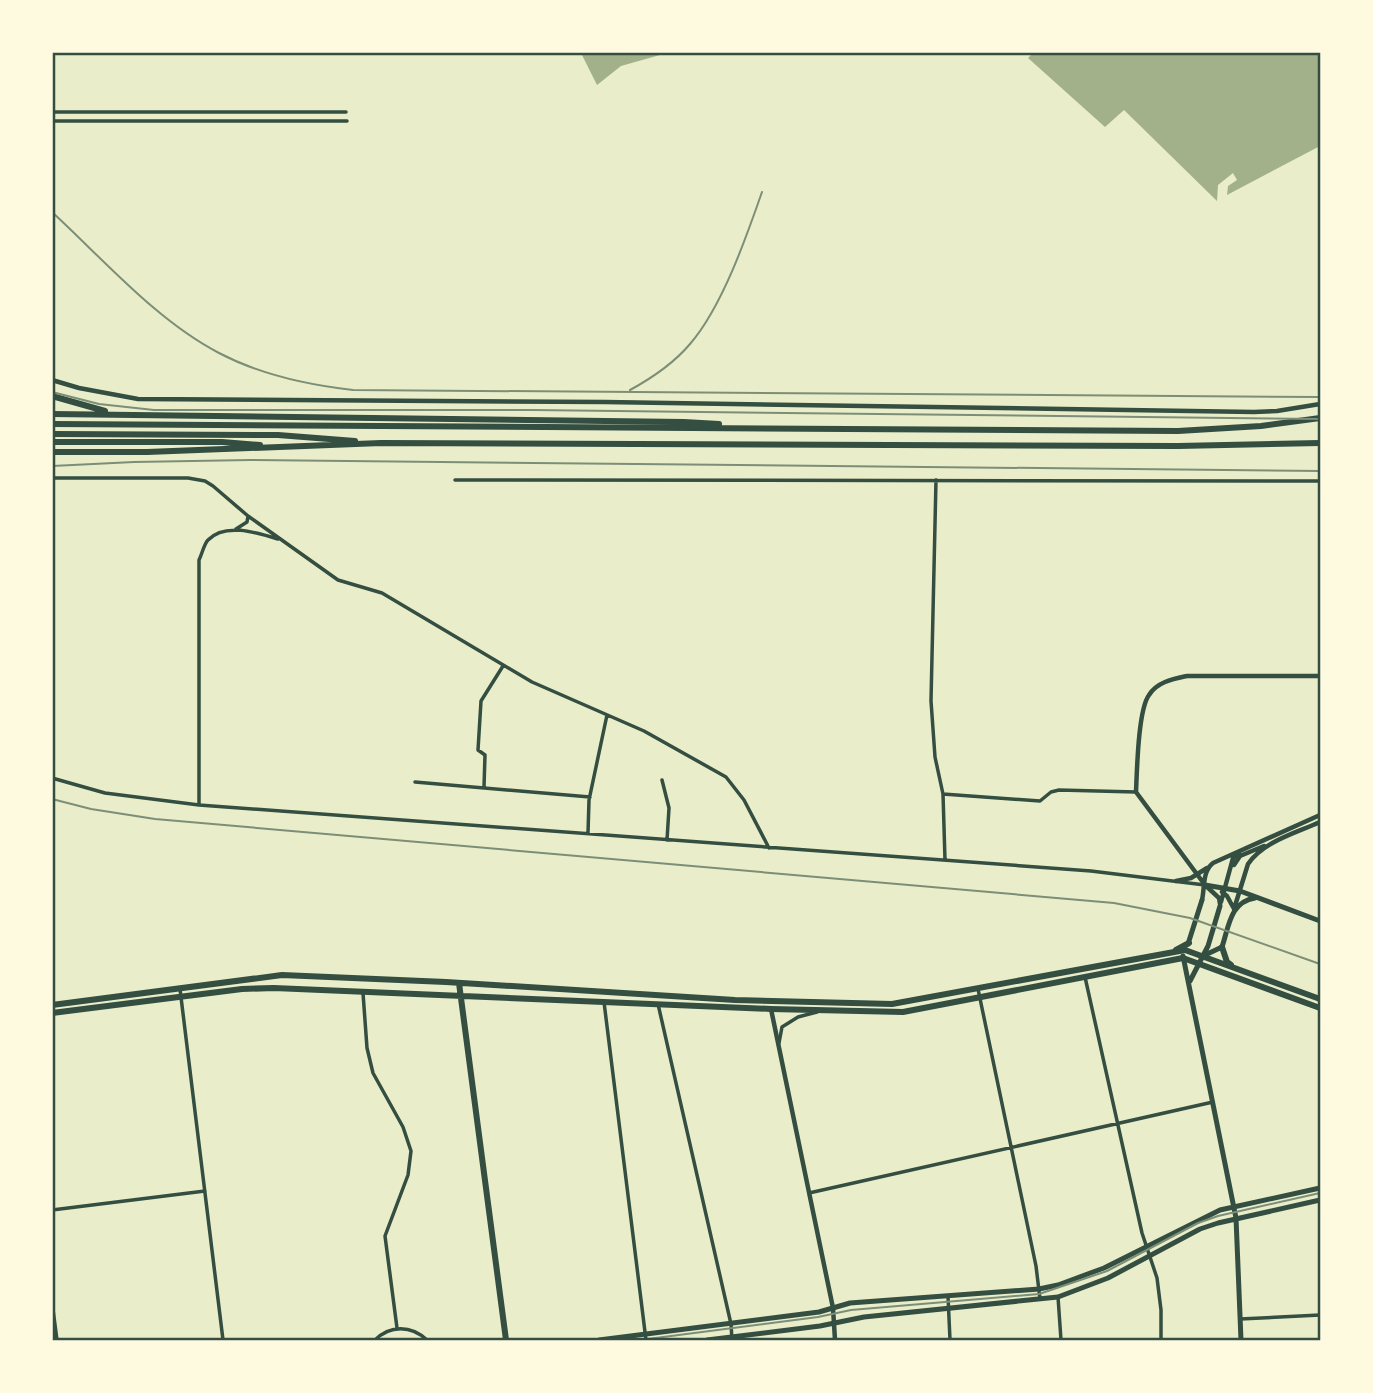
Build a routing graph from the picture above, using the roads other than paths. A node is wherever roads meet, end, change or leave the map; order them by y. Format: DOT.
graph roads {
  1 [pos="52,112"];
  2 [pos="346,112"];
  3 [pos="52,121"];
  4 [pos="346,121"];
  5 [pos="52,380"];
  6 [pos="52,396"];
  7 [pos="1321,406"];
  8 [pos="52,414"];
  9 [pos="127,414"];
  10 [pos="1321,418"];
  11 [pos="52,424"];
  12 [pos="748,428"];
  13 [pos="52,434"];
  14 [pos="52,442"];
  15 [pos="381,443"];
  16 [pos="1321,443"];
  17 [pos="278,448"];
  18 [pos="52,452"];
  19 [pos="52,478"];
  20 [pos="455,480"];
  21 [pos="936,480"];
  22 [pos="1321,481"];
  23 [pos="247,516"];
  24 [pos="231,531"];
  25 [pos="281,539"];
  26 [pos="503,666"];
  27 [pos="1321,676"];
  28 [pos="607,715"];
  29 [pos="52,778"];
  30 [pos="663,780"];
  31 [pos="415,782"];
  32 [pos="484,787"];
  33 [pos="1136,792"];
  34 [pos="943,794"];
  35 [pos="590,797"];
  36 [pos="199,806"];
  37 [pos="1321,815"];
  38 [pos="1321,822"];
  39 [pos="588,834"];
  40 [pos="667,840"];
  41 [pos="1267,845"];
  42 [pos="769,848"];
  43 [pos="1242,849"];
  44 [pos="945,860"];
  45 [pos="1207,868"];
  46 [pos="1232,869"];
  47 [pos="1198,875"];
  48 [pos="1176,881"];
  49 [pos="1205,885"];
  50 [pos="1225,890"];
  51 [pos="1240,891"];
  52 [pos="1258,898"];
  53 [pos="1202,900"];
  54 [pos="1220,905"];
  55 [pos="1234,910"];
  56 [pos="1321,921"];
  57 [pos="1189,943"];
  58 [pos="1222,947"];
  59 [pos="1171,952"];
  60 [pos="1184,954"];
  61 [pos="1203,956"];
  62 [pos="1198,963"];
  63 [pos="1232,967"];
  64 [pos="1085,977"];
  65 [pos="459,983"];
  66 [pos="1189,987"];
  67 [pos="363,991"];
  68 [pos="181,993"];
  69 [pos="979,993"];
  70 [pos="461,996"];
  71 [pos="1321,999"];
  72 [pos="604,1002"];
  73 [pos="658,1004"];
  74 [pos="52,1005"];
  75 [pos="1321,1008"];
  76 [pos="771,1009"];
  77 [pos="822,1010"];
  78 [pos="52,1013"];
  79 [pos="779,1045"];
  80 [pos="1213,1102"];
  81 [pos="1118,1123"];
  82 [pos="1012,1147"];
  83 [pos="1321,1188"];
  84 [pos="205,1191"];
  85 [pos="809,1193"];
  86 [pos="1321,1200"];
  87 [pos="1234,1207"];
  88 [pos="52,1210"];
  89 [pos="1236,1218"];
  90 [pos="1146,1248"];
  91 [pos="1150,1258"];
  92 [pos="1039,1289"];
  93 [pos="948,1296"];
  94 [pos="1058,1297"];
  95 [pos="1040,1300"];
  96 [pos="52,1302"];
  97 [pos="833,1308"];
  98 [pos="950,1309"];
  99 [pos="1321,1315"];
  100 [pos="1240,1319"];
  101 [pos="834,1322"];
  102 [pos="731,1324"];
  103 [pos="397,1328"];
  104 [pos="646,1338"];
  105 [pos="732,1339"];
  106 [pos="57,1340"];
  107 [pos="223,1340"];
  108 [pos="375,1340"];
  109 [pos="427,1340"];
  110 [pos="506,1340"];
  111 [pos="599,1340"];
  112 [pos="707,1340"];
  113 [pos="835,1340"];
  114 [pos="950,1340"];
  115 [pos="1061,1340"];
  116 [pos="1161,1340"];
  117 [pos="1241,1340"];
  1 -- 2 [label="street"];
  3 -- 4 [label="street"];
  5 -- 7 [label="street"];
  6 -- 9 [label="main road"];
  8 -- 9 [label="main road"];
  9 -- 12 [label="main road"];
  10 -- 12 [label="main road"];
  11 -- 12 [label="main road"];
  13 -- 15 [label="main road"];
  14 -- 17 [label="main road"];
  15 -- 16 [label="main road"];
  15 -- 17 [label="main road"];
  17 -- 18 [label="main road"];
  19 -- 23 [label="street"];
  20 -- 21 [label="street"];
  21 -- 22 [label="street"];
  21 -- 34 [label="street"];
  23 -- 24 [label="street"];
  23 -- 25 [label="street"];
  24 -- 25 [label="street"];
  24 -- 36 [label="street"];
  25 -- 26 [label="street"];
  26 -- 28 [label="street"];
  26 -- 32 [label="street"];
  27 -- 33 [label="street"];
  28 -- 35 [label="street"];
  28 -- 42 [label="street"];
  29 -- 36 [label="street"];
  30 -- 40 [label="street"];
  31 -- 32 [label="street"];
  32 -- 35 [label="street"];
  33 -- 34 [label="street"];
  33 -- 47 [label="street"];
  34 -- 44 [label="street"];
  35 -- 39 [label="street"];
  36 -- 39 [label="street"];
  37 -- 43 [label="street"];
  38 -- 41 [label="street"];
  39 -- 40 [label="street"];
  40 -- 42 [label="street"];
  41 -- 46 [label="street"];
  41 -- 51 [label="street"];
  42 -- 44 [label="street"];
  43 -- 45 [label="street"];
  43 -- 46 [label="street"];
  44 -- 48 [label="street"];
  45 -- 47 [label="street"];
  45 -- 49 [label="street"];
  46 -- 50 [label="street"];
  47 -- 48 [label="street"];
  47 -- 49 [label="street"];
  48 -- 49 [label="street"];
  49 -- 50 [label="main road"];
  49 -- 53 [label="street"];
  49 -- 54 [label="street"];
  50 -- 51 [label="main road"];
  50 -- 54 [label="street"];
  50 -- 55 [label="street"];
  51 -- 52 [label="main road"];
  51 -- 55 [label="street"];
  52 -- 55 [label="main road"];
  52 -- 56 [label="main road"];
  53 -- 57 [label="main road"];
  54 -- 61 [label="main road"];
  55 -- 58 [label="main road"];
  57 -- 59 [label="main road"];
  57 -- 60 [label="main road"];
  58 -- 61 [label="main road"];
  58 -- 63 [label="main road"];
  59 -- 60 [label="main road"];
  59 -- 69 [label="main road"];
  60 -- 61 [label="main road"];
  60 -- 62 [label="main road"];
  60 -- 64 [label="main road"];
  60 -- 66 [label="main road"];
  61 -- 62 [label="main road"];
  61 -- 63 [label="main road"];
  62 -- 66 [label="main road"];
  62 -- 75 [label="main road"];
  63 -- 71 [label="main road"];
  64 -- 69 [label="main road"];
  64 -- 81 [label="street"];
  65 -- 68 [label="main road"];
  65 -- 69 [label="main road"];
  65 -- 70 [label="main road"];
  66 -- 80 [label="main road"];
  67 -- 68 [label="main road"];
  67 -- 70 [label="main road"];
  67 -- 103 [label="street"];
  68 -- 74 [label="main road"];
  68 -- 78 [label="main road"];
  68 -- 84 [label="street"];
  69 -- 77 [label="main road"];
  69 -- 82 [label="street"];
  70 -- 72 [label="main road"];
  70 -- 110 [label="main road"];
  72 -- 73 [label="main road"];
  72 -- 104 [label="street"];
  73 -- 76 [label="main road"];
  73 -- 102 [label="street"];
  76 -- 77 [label="main road"];
  76 -- 79 [label="street"];
  77 -- 79 [label="street"];
  79 -- 85 [label="street"];
  80 -- 81 [label="street"];
  80 -- 87 [label="main road"];
  81 -- 82 [label="street"];
  81 -- 90 [label="street"];
  82 -- 85 [label="street"];
  82 -- 92 [label="street"];
  83 -- 87 [label="main road"];
  84 -- 88 [label="street"];
  84 -- 107 [label="street"];
  85 -- 97 [label="street"];
  86 -- 89 [label="main road"];
  87 -- 89 [label="main road"];
  87 -- 90 [label="main road"];
  89 -- 91 [label="main road"];
  89 -- 100 [label="main road"];
  90 -- 91 [label="street"];
  90 -- 92 [label="main road"];
  91 -- 94 [label="main road"];
  91 -- 116 [label="street"];
  92 -- 93 [label="main road"];
  92 -- 95 [label="street"];
  93 -- 97 [label="main road"];
  93 -- 98 [label="street"];
  94 -- 95 [label="main road"];
  94 -- 115 [label="street"];
  95 -- 98 [label="main road"];
  96 -- 106 [label="street"];
  97 -- 101 [label="street"];
  97 -- 102 [label="main road"];
  98 -- 101 [label="main road"];
  98 -- 114 [label="street"];
  99 -- 100 [label="street"];
  100 -- 117 [label="main road"];
  101 -- 105 [label="main road"];
  101 -- 113 [label="street"];
  102 -- 104 [label="main road"];
  102 -- 105 [label="street"];
  103 -- 108 [label="street"];
  103 -- 109 [label="street"];
  104 -- 111 [label="main road"];
  105 -- 112 [label="main road"];
}
